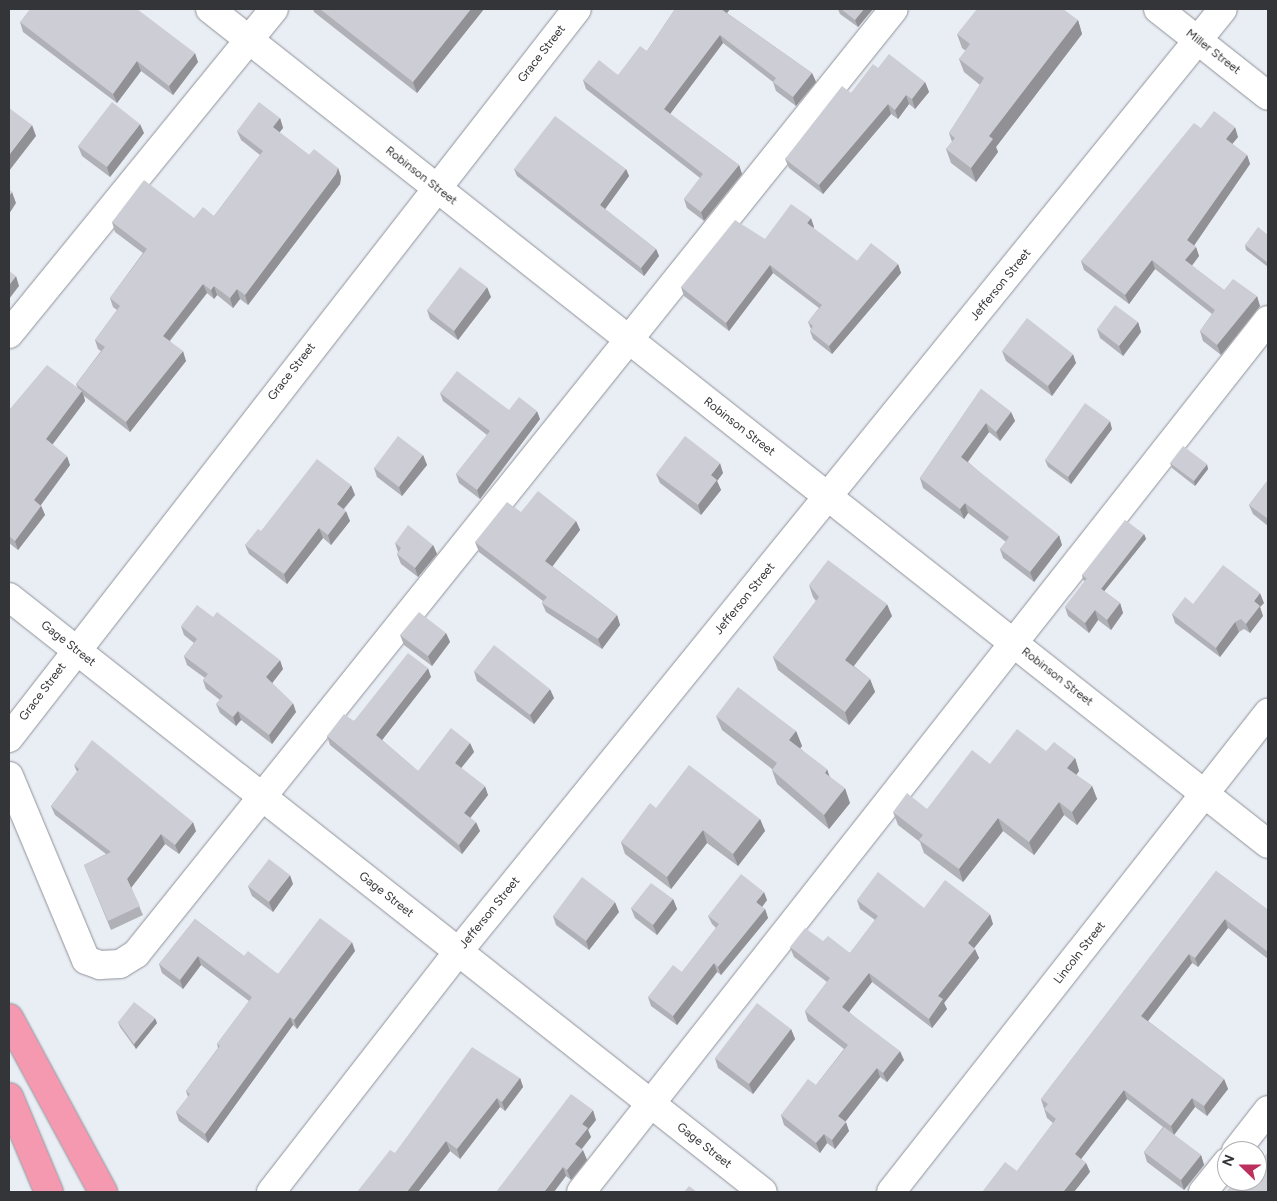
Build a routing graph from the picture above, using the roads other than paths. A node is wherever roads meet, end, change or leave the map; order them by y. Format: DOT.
graph roads {
  1 [pos="210,9"];
  2 [pos="274,9"];
  3 [pos="577,9"];
  4 [pos="894,9"];
  5 [pos="1158,9"];
  6 [pos="1223,9"];
  7 [pos="250,40"];
  8 [pos="1199,41"];
  9 [pos="1268,96"];
  10 [pos="437,188"];
  11 [pos="1268,320"];
  12 [pos="9,334"];
  13 [pos="628,339"];
  14 [pos="828,497"];
  15 [pos="9,597"];
  16 [pos="1014,643"];
  17 [pos="75,649"];
  18 [pos="1268,714"];
  19 [pos="9,738"];
  20 [pos="9,776"];
  21 [pos="1205,794"];
  22 [pos="262,797"];
  23 [pos="1268,844"];
  24 [pos="458,952"];
  25 [pos="9,1018"];
  26 [pos="9,1097"];
  27 [pos="651,1104"];
  28 [pos="1268,1110"];
  29 [pos="1244,1141"];
  30 [pos="1217,1174"];
  31 [pos="49,1192"];
  32 [pos="103,1192"];
  33 [pos="271,1192"];
  34 [pos="581,1192"];
  35 [pos="763,1192"];
  36 [pos="891,1192"];
  37 [pos="1203,1192"];
  1 -- 7 [label="street, Robinson Street"];
  2 -- 7 [label="street"];
  3 -- 10 [label="street, Grace Street"];
  4 -- 13 [label="street"];
  5 -- 8 [label="street, Miller Street"];
  6 -- 8 [label="street, Jefferson Street"];
  7 -- 10 [label="street, Robinson Street"];
  7 -- 12 [label="street"];
  8 -- 9 [label="street, Miller Street"];
  8 -- 14 [label="street, Jefferson Street"];
  10 -- 13 [label="street, Robinson Street"];
  10 -- 17 [label="street, Grace Street"];
  11 -- 16 [label="street"];
  13 -- 14 [label="street, Robinson Street"];
  13 -- 22 [label="street"];
  14 -- 16 [label="street, Robinson Street"];
  14 -- 24 [label="street, Jefferson Street"];
  15 -- 17 [label="street, Gage Street"];
  16 -- 21 [label="street, Robinson Street"];
  16 -- 27 [label="street"];
  17 -- 19 [label="street, Grace Street"];
  17 -- 22 [label="street, Gage Street"];
  18 -- 21 [label="street, Lincoln Street"];
  20 -- 22 [label="street"];
  21 -- 23 [label="street, Robinson Street"];
  21 -- 36 [label="street, Lincoln Street"];
  22 -- 24 [label="street, Gage Street"];
  24 -- 27 [label="street, Gage Street"];
  24 -- 33 [label="street, Jefferson Street"];
  25 -- 32 [label="highway"];
  26 -- 31 [label="highway"];
  27 -- 34 [label="street"];
  27 -- 35 [label="street, Gage Street"];
  28 -- 29 [label="street"];
  30 -- 37 [label="street"];
}
